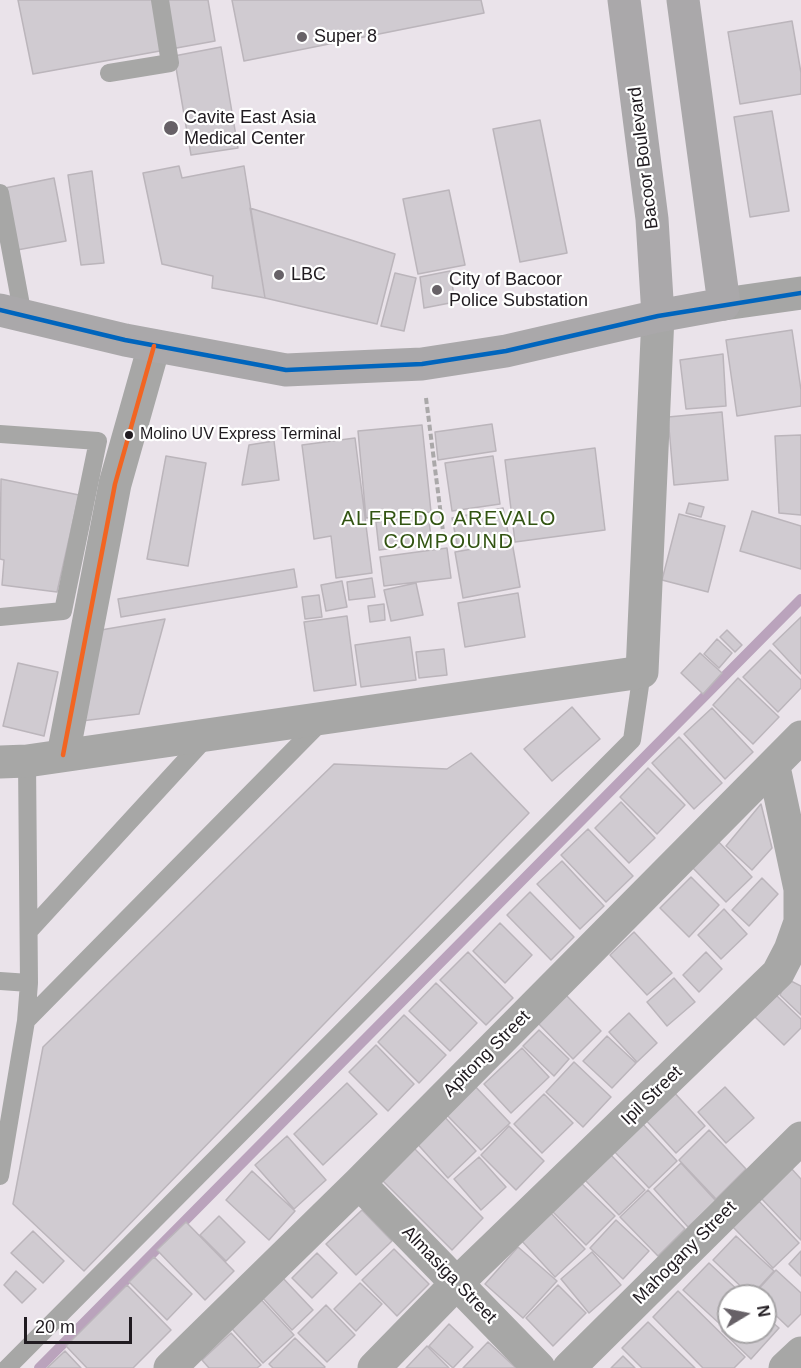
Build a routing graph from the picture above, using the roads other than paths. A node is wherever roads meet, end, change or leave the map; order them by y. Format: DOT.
graph roads {
  1 [pos="160,0"];
  2 [pos="624,0"];
  3 [pos="683,0"];
  4 [pos="109,73"];
  5 [pos="0,193"];
  6 [pos="801,293"];
  7 [pos="724,304"];
  8 [pos="11,313"];
  9 [pos="658,316"];
  10 [pos="154,346"];
  11 [pos="0,434"];
  12 [pos="0,617"];
  13 [pos="642,672"];
  14 [pos="327,716"];
  15 [pos="210,734"];
  16 [pos="801,737"];
  17 [pos="63,755"];
  18 [pos="14,761"];
  19 [pos="774,766"];
  20 [pos="29,931"];
  21 [pos="0,981"];
  22 [pos="29,983"];
  23 [pos="26,1021"];
  24 [pos="801,1138"];
  25 [pos="0,1176"];
  26 [pos="359,1183"];
  27 [pos="458,1283"];
  28 [pos="801,1353"];
  29 [pos="7,1368"];
  30 [pos="170,1368"];
  31 [pos="374,1368"];
  32 [pos="539,1368"];
  33 [pos="569,1368"];
  34 [pos="785,1368"];
  1 -- 4 [label="lane"];
  2 -- 9 [label="main road, Bacoor Boulevard"];
  3 -- 7 [label="main road"];
  5 -- 8 [label="lane"];
  6 -- 7 [label="main road"];
  7 -- 9 [label="main road"];
  8 -- 10 [label="main road"];
  9 -- 10 [label="main road"];
  9 -- 13 [label="street"];
  10 -- 17 [label="street"];
  11 -- 12 [label="lane"];
  13 -- 14 [label="street"];
  13 -- 29 [label="lane"];
  14 -- 15 [label="street"];
  14 -- 23 [label="lane"];
  15 -- 17 [label="street"];
  15 -- 20 [label="lane"];
  16 -- 19 [label="street, Apitong Street"];
  17 -- 18 [label="street"];
  18 -- 20 [label="lane"];
  19 -- 26 [label="street, Apitong Street"];
  19 -- 27 [label="street, Ipil Street"];
  20 -- 22 [label="lane"];
  21 -- 22 [label="lane"];
  22 -- 23 [label="lane"];
  23 -- 25 [label="lane"];
  24 -- 33 [label="street, Mahogany Street"];
  26 -- 27 [label="street, Almasiga Street"];
  26 -- 30 [label="street, Apitong Street"];
  27 -- 31 [label="street, Ipil Street"];
  27 -- 32 [label="street, Almasiga Street"];
  28 -- 34 [label="street"];
}
